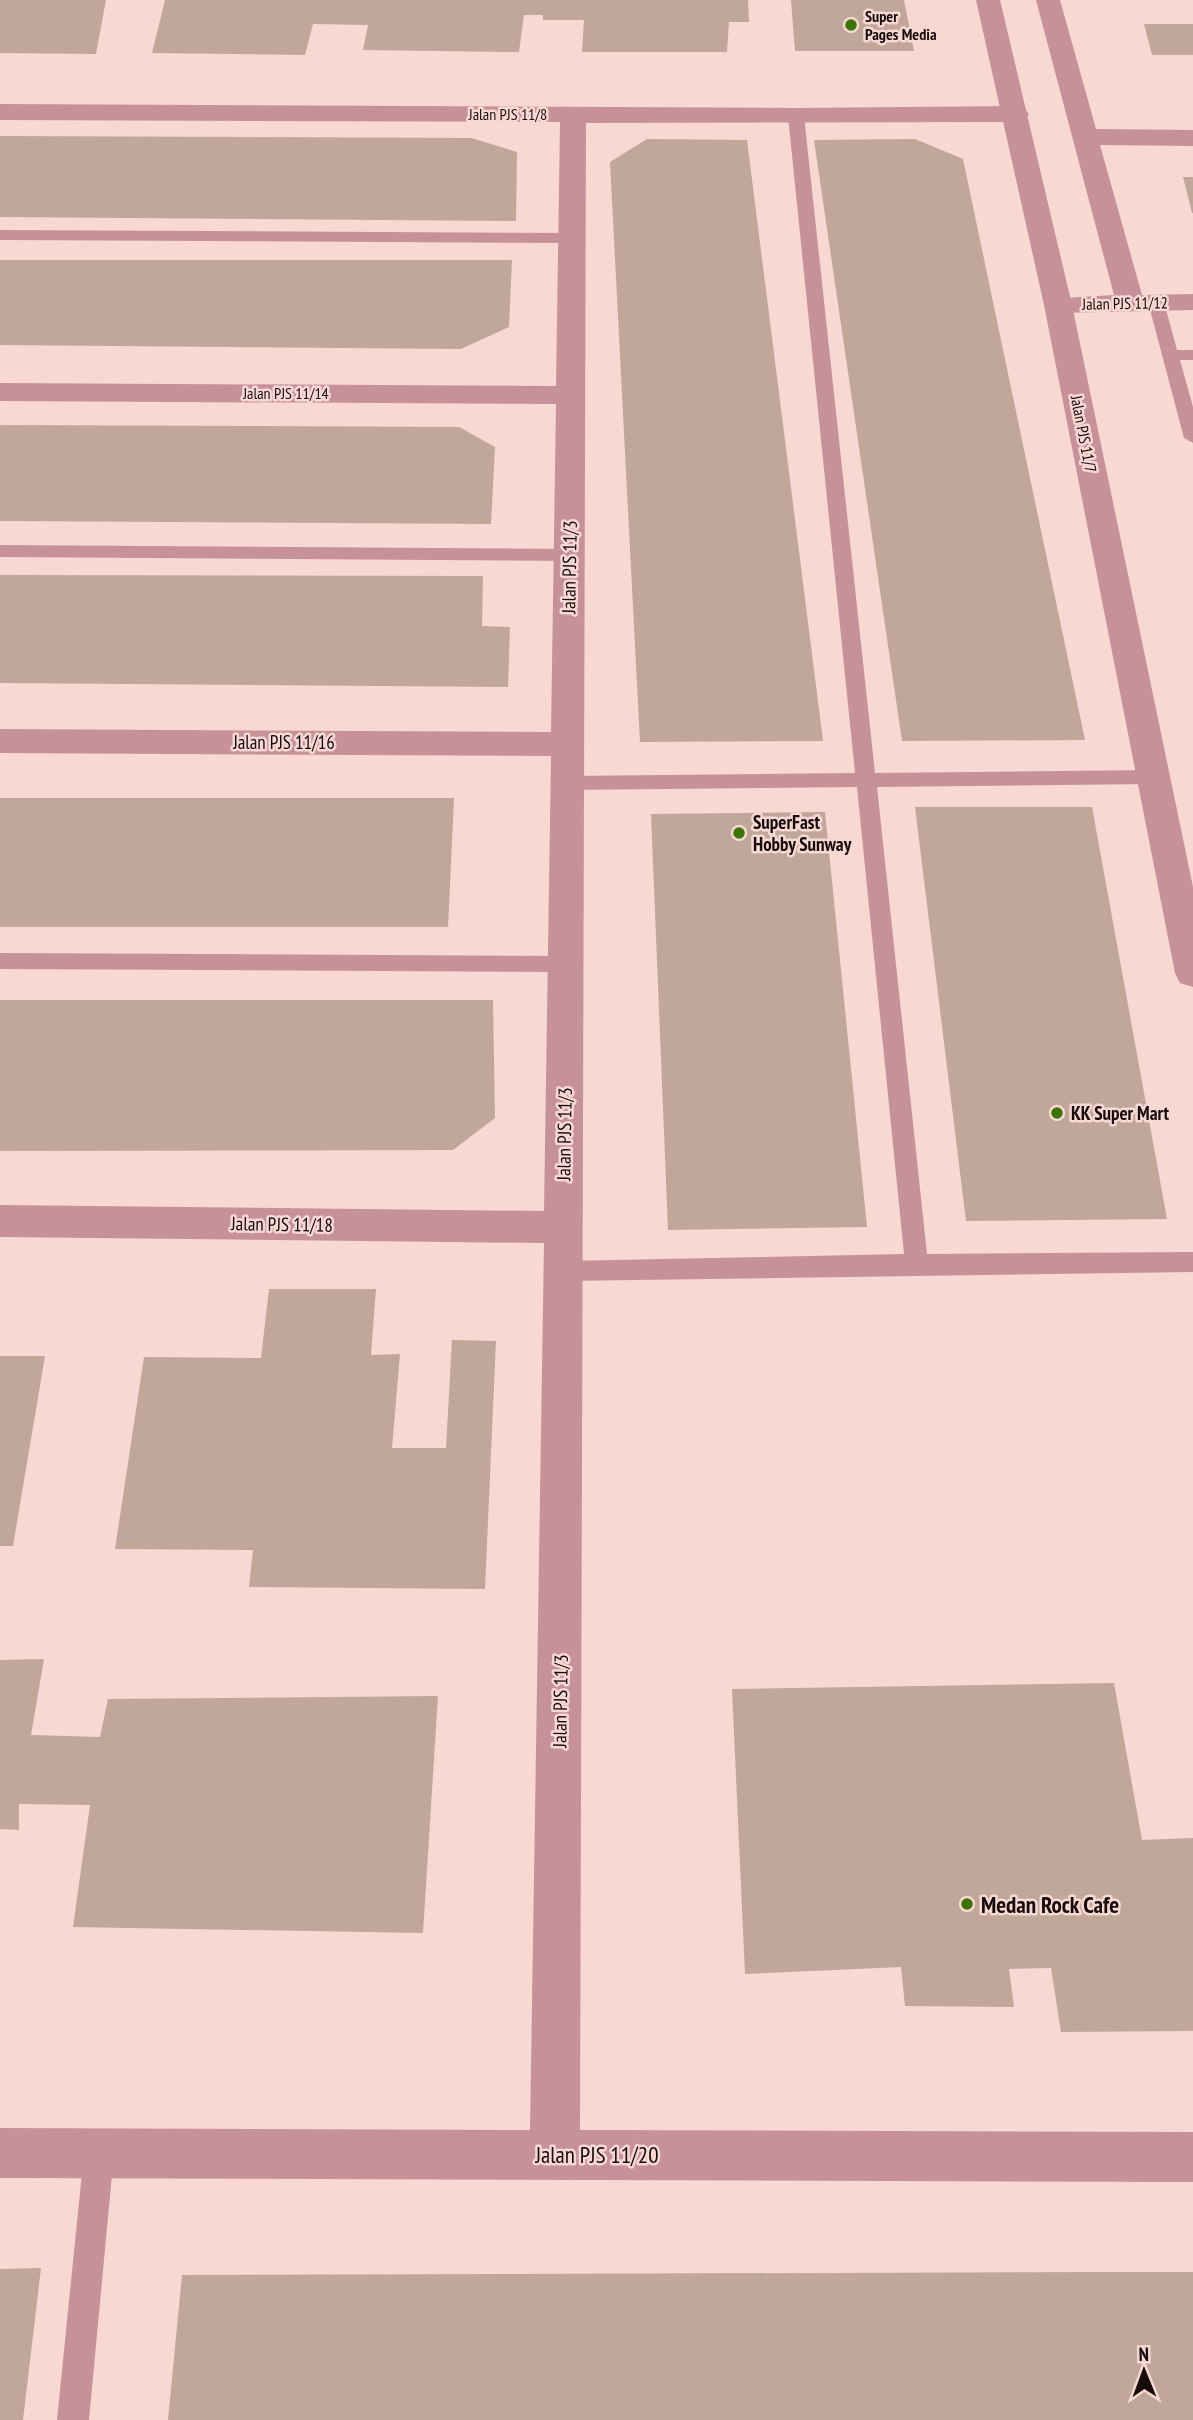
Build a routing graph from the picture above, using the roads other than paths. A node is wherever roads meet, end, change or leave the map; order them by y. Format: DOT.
graph roads {
  1 [pos="988,0"];
  2 [pos="1048,0"];
  3 [pos="0,112"];
  4 [pos="1016,114"];
  5 [pos="573,115"];
  6 [pos="796,116"];
  7 [pos="1086,137"];
  8 [pos="1193,138"];
  9 [pos="0,235"];
  10 [pos="572,238"];
  11 [pos="1143,302"];
  12 [pos="1193,302"];
  13 [pos="1058,304"];
  14 [pos="1171,355"];
  15 [pos="1193,355"];
  16 [pos="0,392"];
  17 [pos="571,395"];
  18 [pos="1193,438"];
  19 [pos="0,551"];
  20 [pos="569,555"];
  21 [pos="0,741"];
  22 [pos="568,744"];
  23 [pos="1152,777"];
  24 [pos="866,780"];
  25 [pos="567,783"];
  26 [pos="1183,870"];
  27 [pos="0,961"];
  28 [pos="566,964"];
  29 [pos="1193,974"];
  30 [pos="0,1221"];
  31 [pos="563,1227"];
  32 [pos="1193,1262"];
  33 [pos="917,1264"];
  34 [pos="564,1271"];
  35 [pos="0,2153"];
  36 [pos="99,2153"];
  37 [pos="555,2153"];
  38 [pos="1193,2157"];
  39 [pos="73,2420"];
  1 -- 4 [label="street, Jalan PJS 11/7"];
  2 -- 7 [label="street"];
  3 -- 5 [label="street, Jalan PJS 11/8"];
  4 -- 6 [label="street, Jalan PJS 11/8"];
  4 -- 13 [label="street, Jalan PJS 11/7"];
  5 -- 6 [label="street, Jalan PJS 11/8"];
  5 -- 10 [label="street, Jalan PJS 11/3"];
  6 -- 24 [label="lane"];
  7 -- 8 [label="street"];
  7 -- 11 [label="street"];
  9 -- 10 [label="lane"];
  10 -- 17 [label="street, Jalan PJS 11/3"];
  11 -- 12 [label="street, Jalan PJS 11/12"];
  11 -- 13 [label="street, Jalan PJS 11/12"];
  11 -- 14 [label="lane"];
  13 -- 23 [label="street, Jalan PJS 11/7"];
  14 -- 15 [label="lane"];
  14 -- 18 [label="lane"];
  16 -- 17 [label="street, Jalan PJS 11/14"];
  17 -- 20 [label="street, Jalan PJS 11/3"];
  19 -- 20 [label="lane"];
  20 -- 22 [label="street, Jalan PJS 11/3"];
  21 -- 22 [label="street, Jalan PJS 11/16"];
  22 -- 25 [label="street, Jalan PJS 11/3"];
  23 -- 24 [label="lane"];
  23 -- 26 [label="street, Jalan PJS 11/7"];
  24 -- 25 [label="lane"];
  24 -- 33 [label="lane"];
  25 -- 28 [label="street, Jalan PJS 11/3"];
  26 -- 29 [label="street, Jalan PJS 11/7"];
  27 -- 28 [label="lane"];
  28 -- 31 [label="street, Jalan PJS 11/3"];
  30 -- 31 [label="street, Jalan PJS 11/18"];
  31 -- 34 [label="street, Jalan PJS 11/3"];
  32 -- 33 [label="lane"];
  33 -- 34 [label="lane"];
  34 -- 37 [label="street, Jalan PJS 11/3"];
  35 -- 36 [label="street, Jalan PJS 11/20"];
  36 -- 37 [label="street, Jalan PJS 11/20"];
  36 -- 39 [label="lane"];
  37 -- 38 [label="street, Jalan PJS 11/20"];
}
